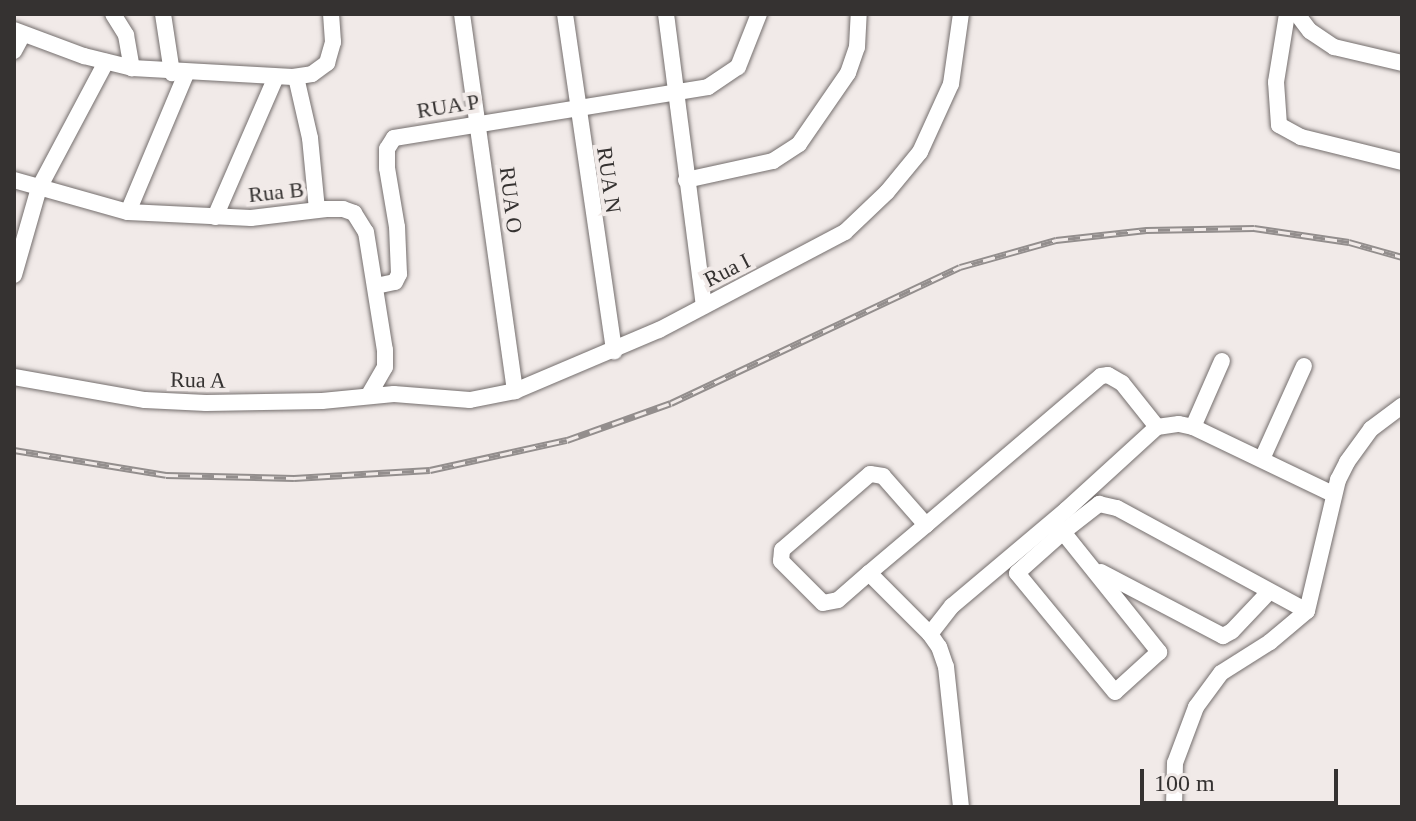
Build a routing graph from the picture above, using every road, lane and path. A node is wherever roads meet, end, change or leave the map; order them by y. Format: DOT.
graph roads {
  1 [pos="113,14"];
  2 [pos="163,14"];
  3 [pos="331,14"];
  4 [pos="462,14"];
  5 [pos="565,14"];
  6 [pos="666,14"];
  7 [pos="759,14"];
  8 [pos="859,14"];
  9 [pos="961,14"];
  10 [pos="1287,14"];
  11 [pos="1297,14"];
  12 [pos="18,32"];
  13 [pos="14,51"];
  14 [pos="106,62"];
  15 [pos="1402,63"];
  16 [pos="132,68"];
  17 [pos="179,73"];
  18 [pos="276,77"];
  19 [pos="296,77"];
  20 [pos="676,94"];
  21 [pos="577,107"];
  22 [pos="479,124"];
  23 [pos="1402,162"];
  24 [pos="14,180"];
  25 [pos="686,180"];
  26 [pos="39,188"];
  27 [pos="317,210"];
  28 [pos="128,212"];
  29 [pos="215,217"];
  30 [pos="14,275"];
  31 [pos="376,286"];
  32 [pos="704,306"];
  33 [pos="614,351"];
  34 [pos="1222,361"];
  35 [pos="1304,366"];
  36 [pos="14,377"];
  37 [pos="515,391"];
  38 [pos="376,394"];
  39 [pos="1402,406"];
  40 [pos="1157,427"];
  41 [pos="1193,427"];
  42 [pos="1262,459"];
  43 [pos="1333,494"];
  44 [pos="926,525"];
  45 [pos="1063,532"];
  46 [pos="1094,568"];
  47 [pos="869,573"];
  48 [pos="1269,592"];
  49 [pos="1307,611"];
  50 [pos="930,634"];
  51 [pos="961,807"];
  52 [pos="1174,807"];
  1 -- 16 [label="street"];
  2 -- 17 [label="street"];
  3 -- 19 [label="street"];
  4 -- 22 [label="street, RUA O"];
  5 -- 21 [label="street, RUA N"];
  6 -- 20 [label="street"];
  7 -- 20 [label="street, RUA P"];
  8 -- 25 [label="street"];
  9 -- 32 [label="street, Rua I"];
  10 -- 23 [label="street"];
  11 -- 15 [label="street"];
  12 -- 13 [label="street"];
  12 -- 14 [label="street"];
  14 -- 16 [label="street"];
  14 -- 26 [label="street"];
  16 -- 17 [label="street"];
  17 -- 18 [label="street"];
  17 -- 28 [label="street"];
  18 -- 19 [label="street"];
  18 -- 29 [label="street"];
  19 -- 27 [label="street"];
  20 -- 21 [label="street, RUA P"];
  20 -- 25 [label="street"];
  21 -- 22 [label="street, RUA P"];
  21 -- 33 [label="street, RUA N"];
  22 -- 31 [label="street, RUA P"];
  22 -- 37 [label="street, RUA O"];
  24 -- 26 [label="street, Rua B"];
  25 -- 32 [label="street"];
  26 -- 28 [label="street, Rua B"];
  26 -- 30 [label="street"];
  27 -- 29 [label="street, Rua B"];
  27 -- 31 [label="street, Rua B"];
  28 -- 29 [label="street, Rua B"];
  31 -- 38 [label="street, Rua B"];
  32 -- 33 [label="street, Rua I"];
  33 -- 37 [label="street, Rua I"];
  34 -- 41 [label="street"];
  35 -- 42 [label="street"];
  36 -- 38 [label="street, Rua A"];
  37 -- 38 [label="street, Rua I"];
  39 -- 43 [label="street"];
  40 -- 41 [label="street"];
  40 -- 44 [label="street"];
  40 -- 50 [label="street"];
  41 -- 42 [label="street"];
  42 -- 43 [label="street"];
  43 -- 49 [label="street"];
  44 -- 47 [label="street"];
  44 -- 47 [label="street"];
  45 -- 46 [label="street"];
  45 -- 46 [label="street"];
  45 -- 48 [label="street"];
  46 -- 48 [label="street"];
  47 -- 50 [label="street"];
  48 -- 49 [label="street"];
  49 -- 52 [label="street"];
  50 -- 51 [label="street"];
}
